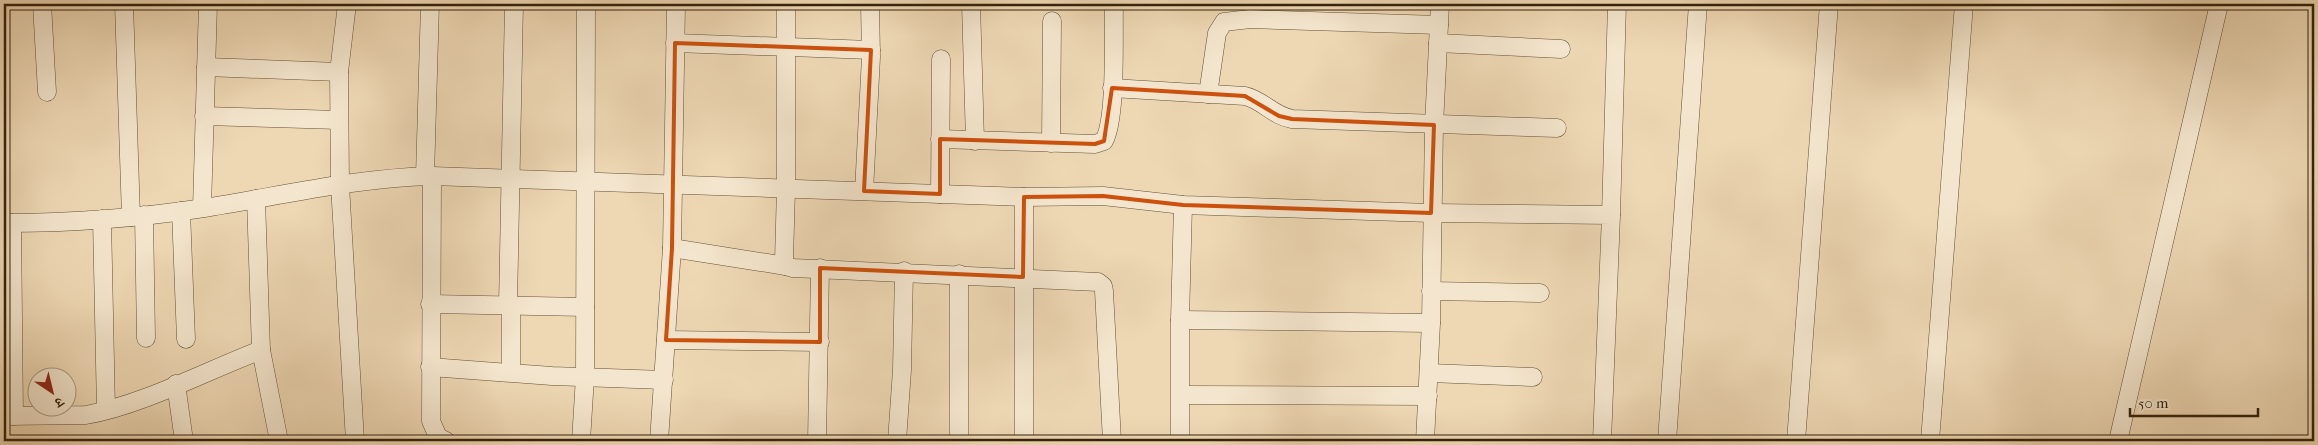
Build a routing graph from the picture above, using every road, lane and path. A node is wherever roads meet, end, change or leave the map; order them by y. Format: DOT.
graph roads {
  1 [pos="42,4"];
  2 [pos="124,4"];
  3 [pos="208,4"];
  4 [pos="347,4"];
  5 [pos="430,4"];
  6 [pos="514,4"];
  7 [pos="586,4"];
  8 [pos="676,4"];
  9 [pos="786,4"];
  10 [pos="870,4"];
  11 [pos="971,4"];
  12 [pos="1114,4"];
  13 [pos="1440,4"];
  14 [pos="1618,4"];
  15 [pos="1698,4"];
  16 [pos="1829,4"];
  17 [pos="1964,4"];
  18 [pos="2219,4"];
  19 [pos="1052,21"];
  20 [pos="1439,25"];
  21 [pos="675,42"];
  22 [pos="1438,43"];
  23 [pos="785,46"];
  24 [pos="1561,49"];
  25 [pos="871,50"];
  26 [pos="941,58"];
  27 [pos="206,66"];
  28 [pos="339,72"];
  29 [pos="1112,88"];
  30 [pos="47,92"];
  31 [pos="1208,94"];
  32 [pos="204,116"];
  33 [pos="339,120"];
  34 [pos="1434,125"];
  35 [pos="1557,128"];
  36 [pos="940,139"];
  37 [pos="975,141"];
  38 [pos="1052,143"];
  39 [pos="428,176"];
  40 [pos="511,179"];
  41 [pos="584,182"];
  42 [pos="340,185"];
  43 [pos="673,186"];
  44 [pos="786,188"];
  45 [pos="864,191"];
  46 [pos="940,194"];
  47 [pos="1024,197"];
  48 [pos="256,199"];
  49 [pos="1183,204"];
  50 [pos="202,208"];
  51 [pos="181,211"];
  52 [pos="1431,213"];
  53 [pos="1611,215"];
  54 [pos="137,216"];
  55 [pos="102,219"];
  56 [pos="8,223"];
  57 [pos="672,248"];
  58 [pos="786,266"];
  59 [pos="820,268"];
  60 [pos="904,272"];
  61 [pos="959,274"];
  62 [pos="1022,277"];
  63 [pos="1431,291"];
  64 [pos="1540,293"];
  65 [pos="430,304"];
  66 [pos="510,305"];
  67 [pos="585,307"];
  68 [pos="1180,320"];
  69 [pos="1431,323"];
  70 [pos="146,338"];
  71 [pos="186,339"];
  72 [pos="666,340"];
  73 [pos="820,342"];
  74 [pos="260,350"];
  75 [pos="430,367"];
  76 [pos="511,372"];
  77 [pos="1429,372"];
  78 [pos="585,377"];
  79 [pos="1533,377"];
  80 [pos="664,380"];
  81 [pos="176,384"];
  82 [pos="1181,395"];
  83 [pos="1428,396"];
  84 [pos="106,410"];
  85 [pos="9,416"];
  86 [pos="436,437"];
  87 [pos="184,441"];
  88 [pos="279,441"];
  89 [pos="355,441"];
  90 [pos="581,441"];
  91 [pos="659,441"];
  92 [pos="817,441"];
  93 [pos="897,441"];
  94 [pos="958,441"];
  95 [pos="1024,441"];
  96 [pos="1112,441"];
  97 [pos="1180,441"];
  98 [pos="1425,441"];
  99 [pos="1602,441"];
  100 [pos="1667,441"];
  101 [pos="1796,441"];
  102 [pos="1930,441"];
  103 [pos="2118,441"];
  1 -- 30 [label="street"];
  2 -- 54 [label="street"];
  3 -- 27 [label="street"];
  4 -- 28 [label="street"];
  5 -- 39 [label="street"];
  6 -- 40 [label="street"];
  7 -- 41 [label="street"];
  8 -- 21 [label="street"];
  9 -- 23 [label="street"];
  10 -- 25 [label="street"];
  11 -- 37 [label="street"];
  12 -- 29 [label="street"];
  13 -- 20 [label="street"];
  14 -- 53 [label="street"];
  15 -- 100 [label="street"];
  16 -- 101 [label="street"];
  17 -- 102 [label="street"];
  18 -- 103 [label="street"];
  19 -- 38 [label="street"];
  20 -- 22 [label="street"];
  20 -- 31 [label="street"];
  21 -- 23 [label="street"];
  21 -- 43 [label="street"];
  22 -- 24 [label="street"];
  22 -- 34 [label="street"];
  23 -- 25 [label="street"];
  23 -- 44 [label="street"];
  25 -- 45 [label="street"];
  26 -- 36 [label="street"];
  27 -- 28 [label="street"];
  27 -- 32 [label="street"];
  28 -- 33 [label="street"];
  29 -- 31 [label="street"];
  29 -- 38 [label="street"];
  31 -- 34 [label="street"];
  32 -- 33 [label="street"];
  32 -- 50 [label="street"];
  33 -- 42 [label="street"];
  34 -- 35 [label="street"];
  34 -- 52 [label="street"];
  36 -- 37 [label="street"];
  36 -- 46 [label="street"];
  37 -- 38 [label="street"];
  39 -- 40 [label="street"];
  39 -- 42 [label="street"];
  39 -- 65 [label="street"];
  40 -- 41 [label="street"];
  40 -- 66 [label="street"];
  41 -- 43 [label="street"];
  41 -- 67 [label="street"];
  42 -- 48 [label="street"];
  42 -- 89 [label="street"];
  43 -- 44 [label="street"];
  43 -- 57 [label="street"];
  44 -- 45 [label="street"];
  44 -- 58 [label="street"];
  45 -- 46 [label="street"];
  46 -- 47 [label="street"];
  47 -- 49 [label="street"];
  47 -- 62 [label="street"];
  48 -- 50 [label="street"];
  48 -- 74 [label="street"];
  49 -- 52 [label="street"];
  49 -- 68 [label="street"];
  50 -- 51 [label="street"];
  51 -- 54 [label="street"];
  51 -- 71 [label="street"];
  52 -- 53 [label="street"];
  52 -- 63 [label="street"];
  53 -- 99 [label="street"];
  54 -- 55 [label="street"];
  54 -- 70 [label="street"];
  55 -- 56 [label="street"];
  55 -- 84 [label="street"];
  56 -- 85 [label="street"];
  57 -- 58 [label="street"];
  57 -- 72 [label="street"];
  58 -- 59 [label="street"];
  59 -- 60 [label="street"];
  59 -- 73 [label="street"];
  60 -- 61 [label="street"];
  60 -- 93 [label="street"];
  61 -- 62 [label="street"];
  61 -- 94 [label="street"];
  62 -- 95 [label="street"];
  62 -- 96 [label="street"];
  63 -- 64 [label="street"];
  63 -- 69 [label="street"];
  65 -- 66 [label="street"];
  65 -- 75 [label="street"];
  66 -- 67 [label="street"];
  66 -- 76 [label="street"];
  67 -- 78 [label="street"];
  68 -- 69 [label="street"];
  68 -- 82 [label="street"];
  69 -- 77 [label="street"];
  72 -- 73 [label="street"];
  72 -- 80 [label="street"];
  73 -- 92 [label="street"];
  74 -- 81 [label="street"];
  74 -- 88 [label="street"];
  75 -- 76 [label="street"];
  75 -- 86 [label="street"];
  76 -- 78 [label="street"];
  77 -- 79 [label="street"];
  77 -- 83 [label="street"];
  78 -- 80 [label="street"];
  78 -- 90 [label="street"];
  80 -- 91 [label="street"];
  81 -- 84 [label="street"];
  81 -- 87 [label="street"];
  82 -- 83 [label="street"];
  82 -- 97 [label="street"];
  83 -- 98 [label="street"];
  84 -- 85 [label="street"];
}
